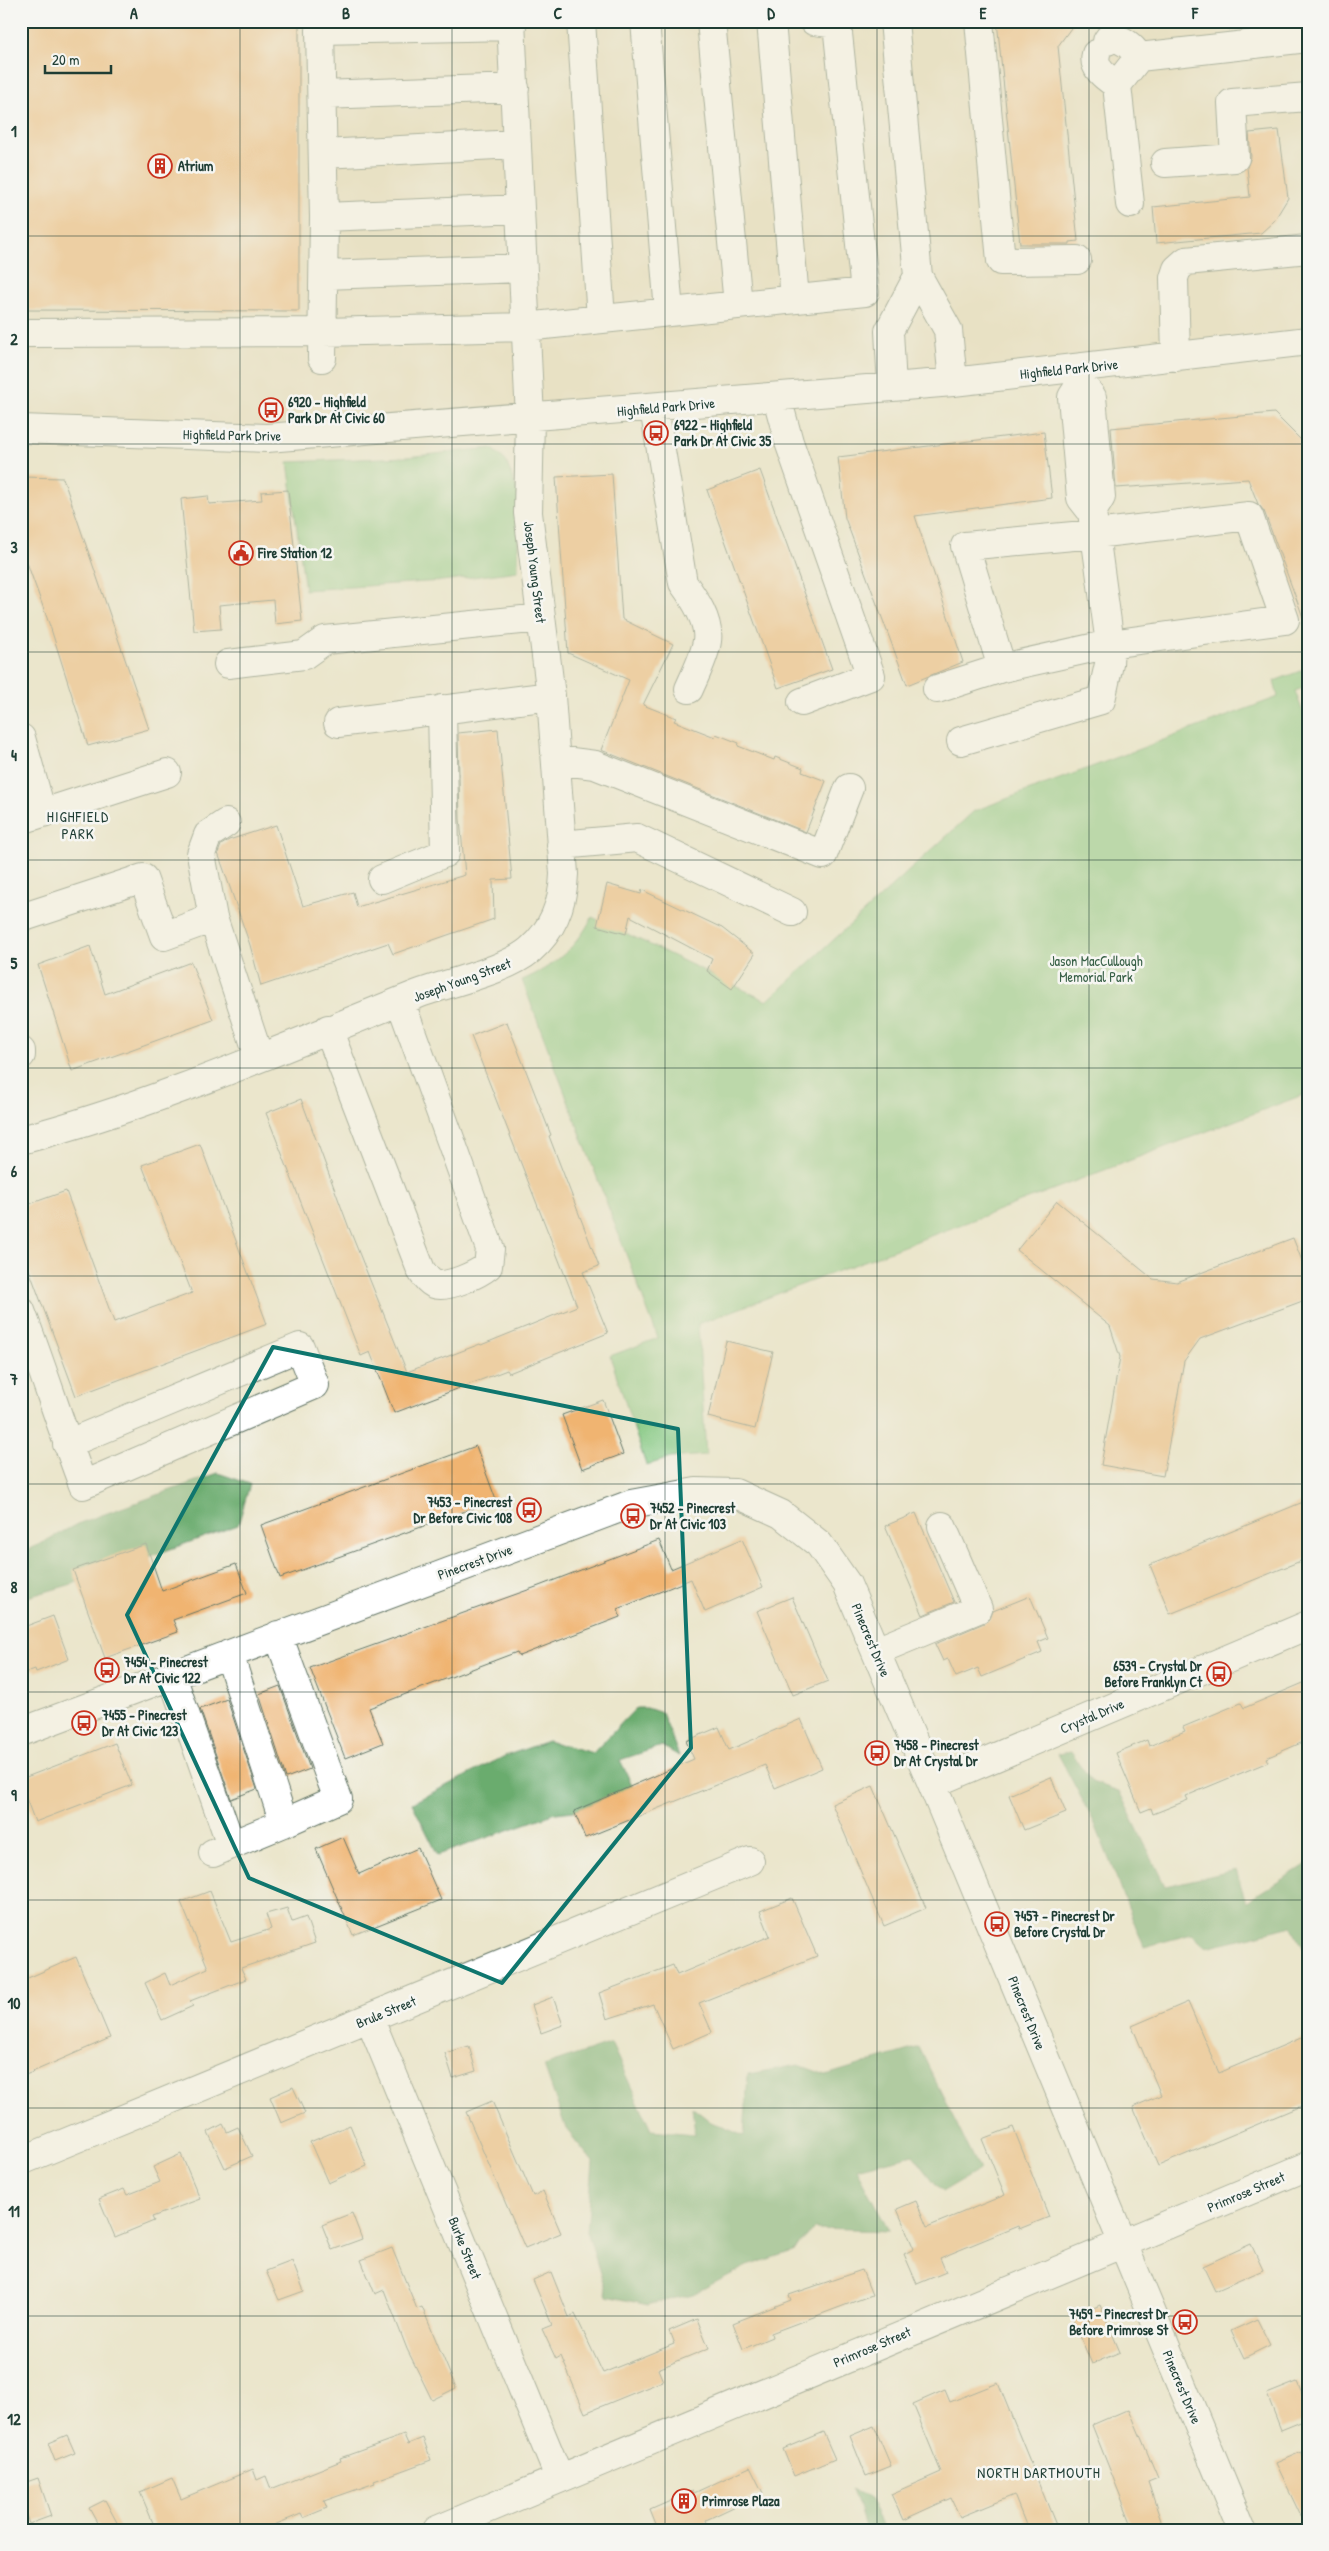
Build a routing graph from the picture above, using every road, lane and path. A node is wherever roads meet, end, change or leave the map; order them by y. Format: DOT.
graph roads {
  1 [pos="581,21"];
  2 [pos="645,21"];
  3 [pos="711,21"];
  4 [pos="771,21"];
  5 [pos="814,21"];
  6 [pos="894,21"];
  7 [pos="979,21"];
  8 [pos="512,24"];
  9 [pos="323,26"];
  10 [pos="1308,38"];
  11 [pos="1139,57"];
  12 [pos="1117,85"];
  13 [pos="515,88"];
  14 [pos="322,94"];
  15 [pos="1308,97"];
  16 [pos="517,144"];
  17 [pos="323,154"];
  18 [pos="1165,163"];
  19 [pos="1130,204"];
  20 [pos="520,209"];
  21 [pos="324,216"];
  22 [pos="1308,249"];
  23 [pos="1077,260"];
  24 [pos="522,268"];
  25 [pos="324,275"];
  26 [pos="918,276"];
  27 [pos="795,299"];
  28 [pos="738,305"];
  29 [pos="669,312"];
  30 [pos="602,319"];
  31 [pos="525,327"];
  32 [pos="21,333"];
  33 [pos="1308,341"];
  34 [pos="322,345"];
  35 [pos="1176,357"];
  36 [pos="1080,375"];
  37 [pos="953,382"];
  38 [pos="892,387"];
  39 [pos="776,398"];
  40 [pos="654,408"];
  41 [pos="530,418"];
  42 [pos="21,429"];
  43 [pos="1094,523"];
  44 [pos="541,618"];
  45 [pos="1110,644"];
  46 [pos="228,664"];
  47 [pos="1002,668"];
  48 [pos="937,688"];
  49 [pos="689,689"];
  50 [pos="551,696"];
  51 [pos="802,702"];
  52 [pos="442,709"];
  53 [pos="338,723"];
  54 [pos="21,738"];
  55 [pos="961,741"];
  56 [pos="556,760"];
  57 [pos="167,773"];
  58 [pos="849,788"];
  59 [pos="32,817"];
  60 [pos="226,823"];
  61 [pos="561,845"];
  62 [pos="382,879"];
  63 [pos="792,912"];
  64 [pos="21,918"];
  65 [pos="213,918"];
  66 [pos="401,1002"];
  67 [pos="328,1029"];
  68 [pos="21,1051"];
  69 [pos="21,1056"];
  70 [pos="259,1057"];
  71 [pos="21,1140"];
  72 [pos="21,1311"];
  73 [pos="68,1444"];
  74 [pos="942,1526"];
  75 [pos="1308,1625"];
  76 [pos="278,1635"];
  77 [pos="876,1651"];
  78 [pos="229,1654"];
  79 [pos="172,1676"];
  80 [pos="21,1732"];
  81 [pos="932,1784"];
  82 [pos="284,1823"];
  83 [pos="750,1861"];
  84 [pos="370,2019"];
  85 [pos="21,2161"];
  86 [pos="1308,2166"];
  87 [pos="1122,2244"];
  88 [pos="559,2477"];
  89 [pos="437,2530"];
  90 [pos="1242,2530"];
  1 -- 30 [label="street"];
  2 -- 29 [label="street"];
  3 -- 28 [label="street"];
  4 -- 27 [label="street"];
  5 -- 27 [label="street"];
  6 -- 26 [label="street"];
  7 -- 23 [label="street"];
  8 -- 9 [label="street"];
  8 -- 13 [label="street, Joseph Young Street"];
  9 -- 14 [label="street"];
  10 -- 11 [label="street"];
  11 -- 12 [label="street"];
  11 -- 12 [label="street"];
  12 -- 19 [label="street"];
  13 -- 14 [label="street"];
  13 -- 16 [label="street, Joseph Young Street"];
  14 -- 17 [label="street"];
  15 -- 18 [label="street"];
  16 -- 17 [label="street"];
  16 -- 20 [label="street, Joseph Young Street"];
  17 -- 21 [label="street"];
  20 -- 21 [label="street"];
  20 -- 24 [label="street, Joseph Young Street"];
  21 -- 25 [label="street"];
  22 -- 35 [label="street"];
  24 -- 25 [label="street"];
  24 -- 31 [label="street, Joseph Young Street"];
  25 -- 34 [label="street"];
  26 -- 37 [label="street"];
  26 -- 38 [label="street"];
  27 -- 28 [label="street"];
  28 -- 29 [label="street"];
  29 -- 30 [label="street"];
  30 -- 31 [label="street"];
  31 -- 34 [label="street"];
  31 -- 41 [label="street, Joseph Young Street"];
  32 -- 34 [label="street"];
  33 -- 35 [label="street, Highfield Park Drive"];
  35 -- 36 [label="street, Highfield Park Drive"];
  36 -- 37 [label="street, Highfield Park Drive"];
  36 -- 43 [label="street"];
  37 -- 38 [label="street, Highfield Park Drive"];
  38 -- 39 [label="street, Highfield Park Drive"];
  39 -- 40 [label="street, Highfield Park Drive"];
  39 -- 51 [label="street"];
  40 -- 41 [label="street, Highfield Park Drive"];
  40 -- 49 [label="street"];
  41 -- 42 [label="street, Highfield Park Drive"];
  41 -- 44 [label="street, Joseph Young Street"];
  43 -- 45 [label="street"];
  43 -- 45 [label="street"];
  43 -- 47 [label="street"];
  44 -- 46 [label="street"];
  44 -- 50 [label="street, Joseph Young Street"];
  45 -- 47 [label="street"];
  45 -- 55 [label="street"];
  47 -- 48 [label="street"];
  50 -- 52 [label="street"];
  50 -- 56 [label="street, Joseph Young Street"];
  52 -- 53 [label="street"];
  52 -- 62 [label="street"];
  54 -- 59 [label="street"];
  56 -- 58 [label="street"];
  56 -- 61 [label="street, Joseph Young Street"];
  57 -- 59 [label="street"];
  60 -- 65 [label="street"];
  61 -- 63 [label="street"];
  61 -- 66 [label="street, Joseph Young Street"];
  64 -- 65 [label="street"];
  65 -- 70 [label="street"];
  66 -- 67 [label="street, Joseph Young Street"];
  66 -- 67 [label="street"];
  67 -- 70 [label="street, Joseph Young Street"];
  68 -- 69 [label="street"];
  70 -- 71 [label="street, Joseph Young Street"];
  72 -- 73 [label="street"];
  73 -- 73 [label="street"];
  74 -- 77 [label="street"];
  75 -- 81 [label="street, Crystal Drive"];
  76 -- 77 [label="street, Pinecrest Drive"];
  76 -- 78 [label="street, Pinecrest Drive"];
  76 -- 82 [label="street"];
  77 -- 81 [label="street, Pinecrest Drive"];
  78 -- 79 [label="street, Pinecrest Drive"];
  78 -- 82 [label="street"];
  79 -- 80 [label="street, Pinecrest Drive"];
  79 -- 82 [label="street"];
  81 -- 87 [label="street, Pinecrest Drive"];
  83 -- 84 [label="street, Brule Street"];
  84 -- 85 [label="street, Brule Street"];
  84 -- 88 [label="street, Burke Street"];
  86 -- 87 [label="street, Primrose Street"];
  87 -- 88 [label="street, Primrose Street"];
  87 -- 90 [label="street, Pinecrest Drive"];
  88 -- 89 [label="street, Primrose Street"];
}
